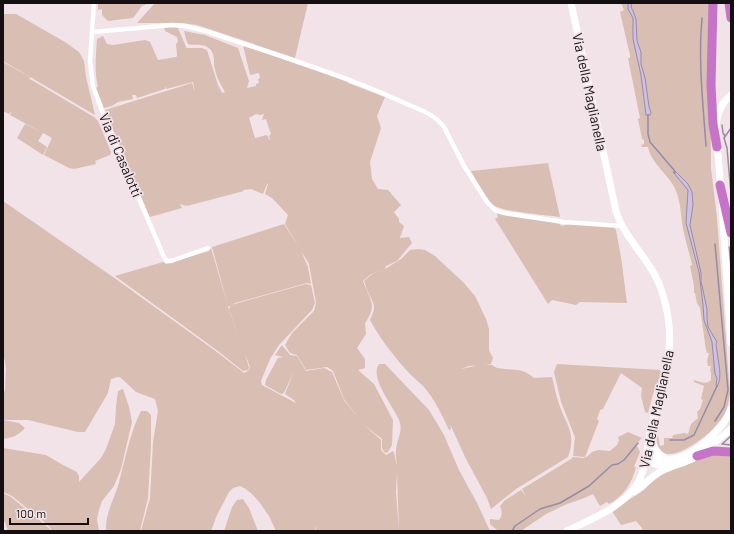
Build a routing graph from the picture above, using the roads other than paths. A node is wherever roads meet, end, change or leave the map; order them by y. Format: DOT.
graph roads {
  1 [pos="94,3"];
  2 [pos="571,3"];
  3 [pos="713,3"];
  4 [pos="729,3"];
  5 [pos="731,18"];
  6 [pos="92,32"];
  7 [pos="731,94"];
  8 [pos="717,147"];
  9 [pos="720,185"];
  10 [pos="622,226"];
  11 [pos="731,233"];
  12 [pos="208,248"];
  13 [pos="731,343"];
  14 [pos="731,408"];
  15 [pos="731,429"];
  16 [pos="650,434"];
  17 [pos="731,452"];
  18 [pos="698,456"];
  19 [pos="645,458"];
  20 [pos="670,463"];
  21 [pos="628,495"];
  22 [pos="567,531"];
  1 -- 6 [label="street, Via di Casalotti"];
  2 -- 10 [label="main road, Via della Maglianella"];
  3 -- 8 [label="highway"];
  4 -- 5 [label="highway"];
  6 -- 10 [label="street"];
  6 -- 12 [label="street, Via di Casalotti"];
  7 -- 8 [label="main road"];
  8 -- 9 [label="main road"];
  9 -- 11 [label="highway"];
  9 -- 13 [label="main road"];
  10 -- 16 [label="main road, Via della Maglianella"];
  14 -- 20 [label="main road"];
  15 -- 18 [label="main road"];
  16 -- 19 [label="main road, Via della Maglianella"];
  16 -- 20 [label="main road"];
  17 -- 18 [label="highway"];
  18 -- 20 [label="main road"];
  19 -- 20 [label="main road"];
  19 -- 21 [label="main road, Via della Maglianella"];
  20 -- 21 [label="main road"];
  21 -- 22 [label="main road, Via della Maglianella"];
}
